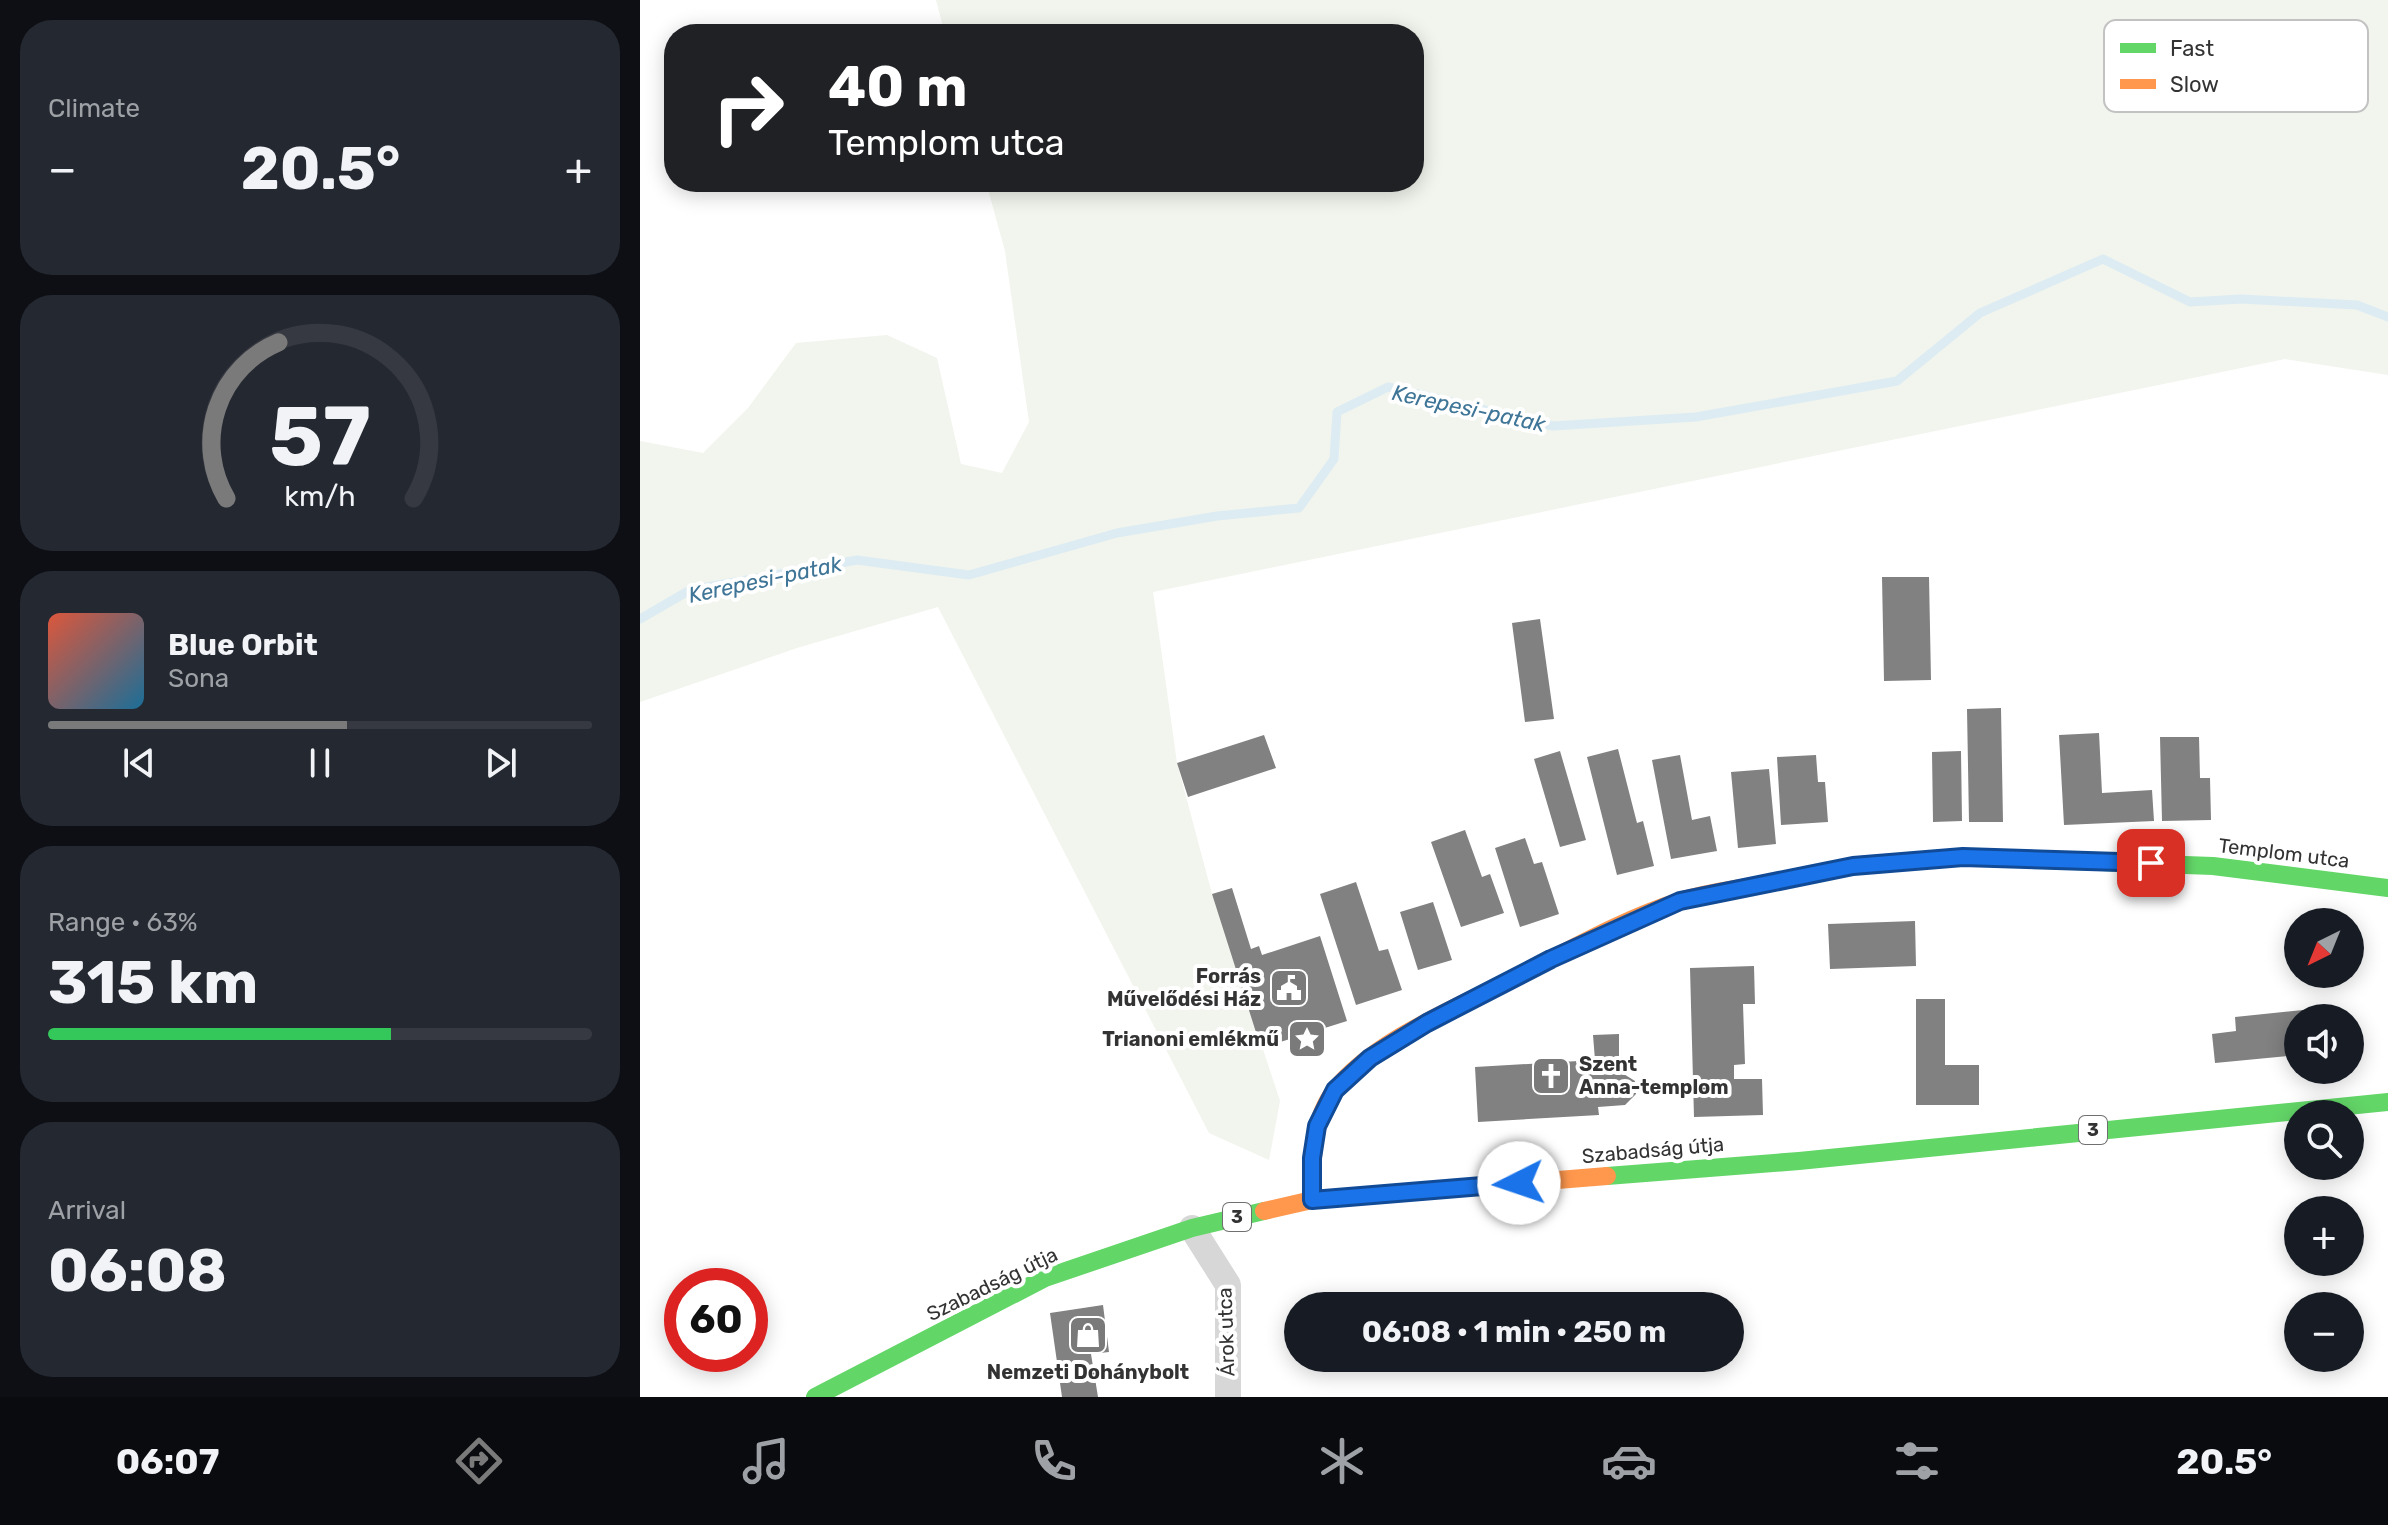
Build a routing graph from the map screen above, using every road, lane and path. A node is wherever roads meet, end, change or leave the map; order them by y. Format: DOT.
graph roads {
  1 [pos="2388,888"];
  2 [pos="2388,1102"];
  3 [pos="1312,1200"];
  4 [pos="1192,1228"];
  5 [pos="815,1397"];
  6 [pos="1228,1397"];
  1 -- 3 [label="main road, Templom utca"];
  2 -- 3 [label="main road, Szabadság útja / 3"];
  3 -- 4 [label="main road, Szabadság útja / 3"];
  4 -- 5 [label="main road, Szabadság útja / 3"];
  4 -- 6 [label="street, Árok utca"];
}
